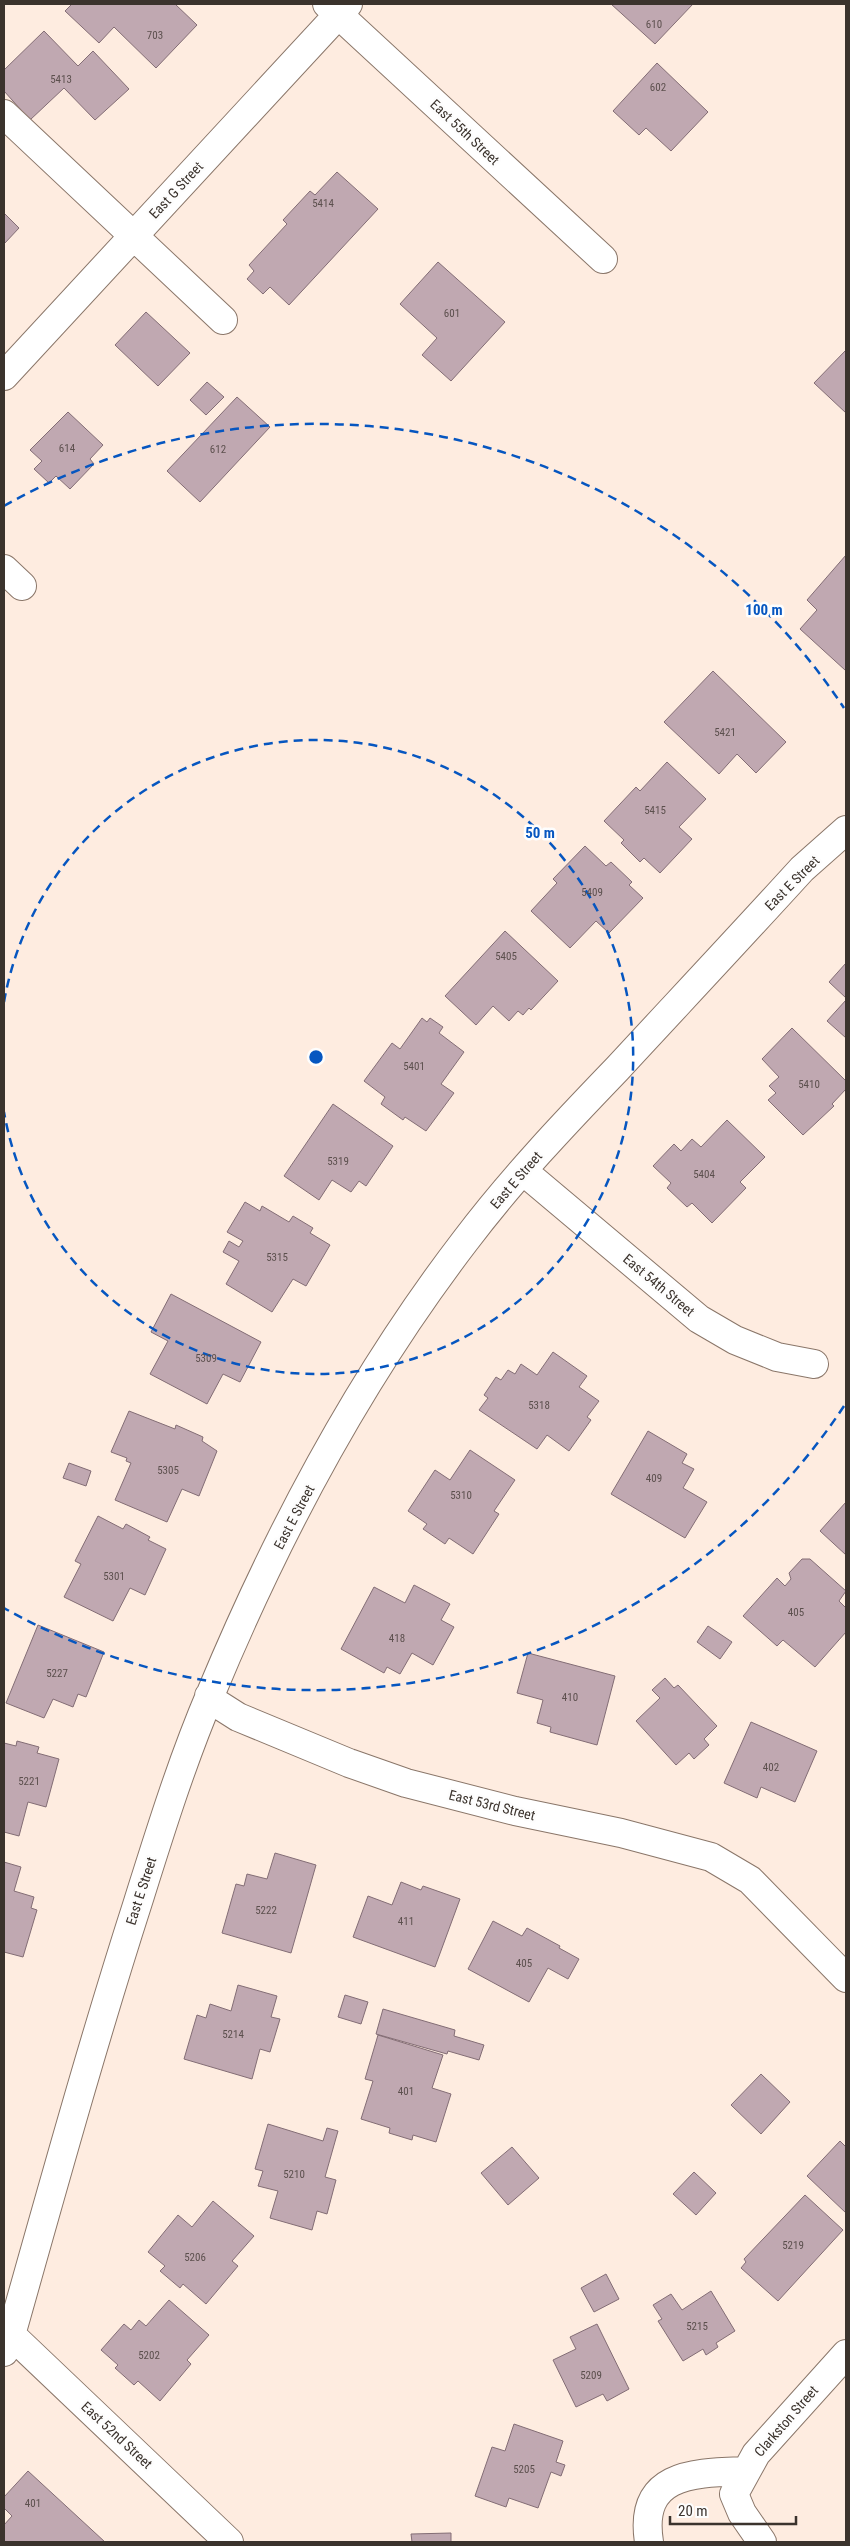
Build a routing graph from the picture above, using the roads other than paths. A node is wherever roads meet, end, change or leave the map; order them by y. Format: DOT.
graph roads {
  1 [pos="337,7"];
  2 [pos="4,114"];
  3 [pos="134,235"];
  4 [pos="603,259"];
  5 [pos="223,320"];
  6 [pos="4,376"];
  7 [pos="846,830"];
  8 [pos="523,1171"];
  9 [pos="814,1364"];
  10 [pos="209,1696"];
  11 [pos="846,1978"];
  12 [pos="6,2338"];
  13 [pos="846,2354"];
  14 [pos="740,2483"];
  15 [pos="230,2542"];
  16 [pos="649,2542"];
  17 [pos="762,2542"];
  1 -- 3 [label="street, East G Street"];
  1 -- 4 [label="street, East 55th Street"];
  2 -- 3 [label="street"];
  3 -- 5 [label="street"];
  3 -- 6 [label="street, East G Street"];
  7 -- 8 [label="street, East E Street"];
  8 -- 9 [label="street, East 54th Street"];
  8 -- 10 [label="street, East E Street"];
  10 -- 11 [label="street, East 53rd Street"];
  10 -- 12 [label="street, East E Street"];
  12 -- 15 [label="street, East 52nd Street"];
  13 -- 14 [label="street, Clarkston Street"];
  14 -- 16 [label="street"];
  14 -- 17 [label="street"];
}
